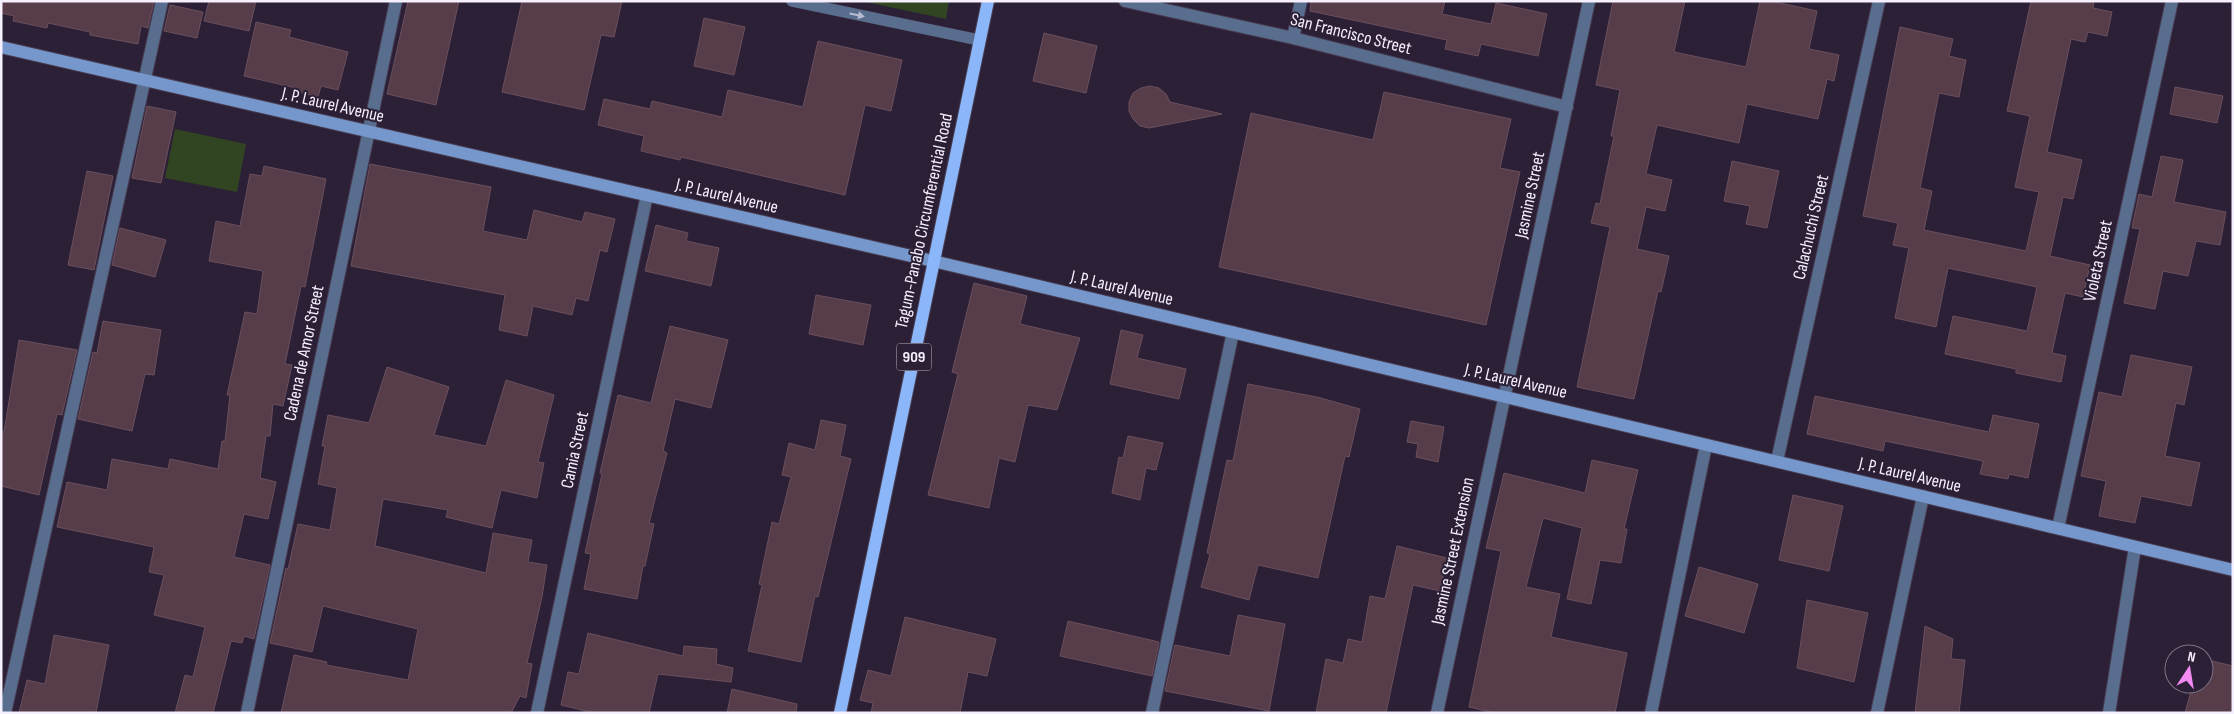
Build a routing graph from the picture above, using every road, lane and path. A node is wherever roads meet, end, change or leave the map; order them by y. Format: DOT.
graph roads {
  1 [pos="162,1"];
  2 [pos="396,1"];
  3 [pos="792,1"];
  4 [pos="988,1"];
  5 [pos="1125,1"];
  6 [pos="1301,1"];
  7 [pos="1589,1"];
  8 [pos="1879,1"];
  9 [pos="2172,1"];
  10 [pos="1293,38"];
  11 [pos="979,40"];
  12 [pos="1,47"];
  13 [pos="144,80"];
  14 [pos="1567,107"];
  15 [pos="368,131"];
  16 [pos="646,195"];
  17 [pos="933,261"];
  18 [pos="1233,332"];
  19 [pos="1504,396"];
  20 [pos="1706,445"];
  21 [pos="1777,461"];
  22 [pos="1923,496"];
  23 [pos="2058,528"];
  24 [pos="2135,547"];
  25 [pos="2233,570"];
  26 [pos="5,713"];
  27 [pos="247,713"];
  28 [pos="537,713"];
  29 [pos="840,713"];
  30 [pos="1152,713"];
  31 [pos="1437,713"];
  32 [pos="1651,713"];
  33 [pos="1877,713"];
  34 [pos="2108,713"];
  1 -- 13 [label="street"];
  2 -- 15 [label="street, Cadena de Amor Street"];
  3 -- 11 [label="lane, one-way"];
  4 -- 11 [label="main road, Tagum-Panabo Circumferential Road / 909"];
  5 -- 10 [label="street, San Francisco Street"];
  6 -- 10 [label="street"];
  7 -- 14 [label="street, Jasmine Street"];
  8 -- 21 [label="street, Calachuchi Street"];
  9 -- 23 [label="street, Violeta Street"];
  10 -- 14 [label="street, San Francisco Street"];
  11 -- 17 [label="main road, Tagum-Panabo Circumferential Road / 909"];
  12 -- 13 [label="street, J. P. Laurel Avenue"];
  13 -- 15 [label="street, J. P. Laurel Avenue"];
  13 -- 26 [label="street"];
  14 -- 19 [label="street, Jasmine Street"];
  15 -- 16 [label="street, J. P. Laurel Avenue"];
  15 -- 27 [label="street, Cadena de Amor Street"];
  16 -- 17 [label="street, J. P. Laurel Avenue"];
  16 -- 28 [label="street, Camia Street"];
  17 -- 18 [label="street, J. P. Laurel Avenue"];
  17 -- 29 [label="main road, Tagum-Panabo Circumferential Road / 909"];
  18 -- 19 [label="street, J. P. Laurel Avenue"];
  18 -- 30 [label="street"];
  19 -- 20 [label="street, J. P. Laurel Avenue"];
  19 -- 31 [label="street, Jasmine Street Extension"];
  20 -- 21 [label="street, J. P. Laurel Avenue"];
  20 -- 32 [label="street"];
  21 -- 22 [label="street, J. P. Laurel Avenue"];
  22 -- 23 [label="street, J. P. Laurel Avenue"];
  22 -- 33 [label="street"];
  23 -- 24 [label="street, J. P. Laurel Avenue"];
  24 -- 25 [label="street, J. P. Laurel Avenue"];
  24 -- 34 [label="street"];
}
